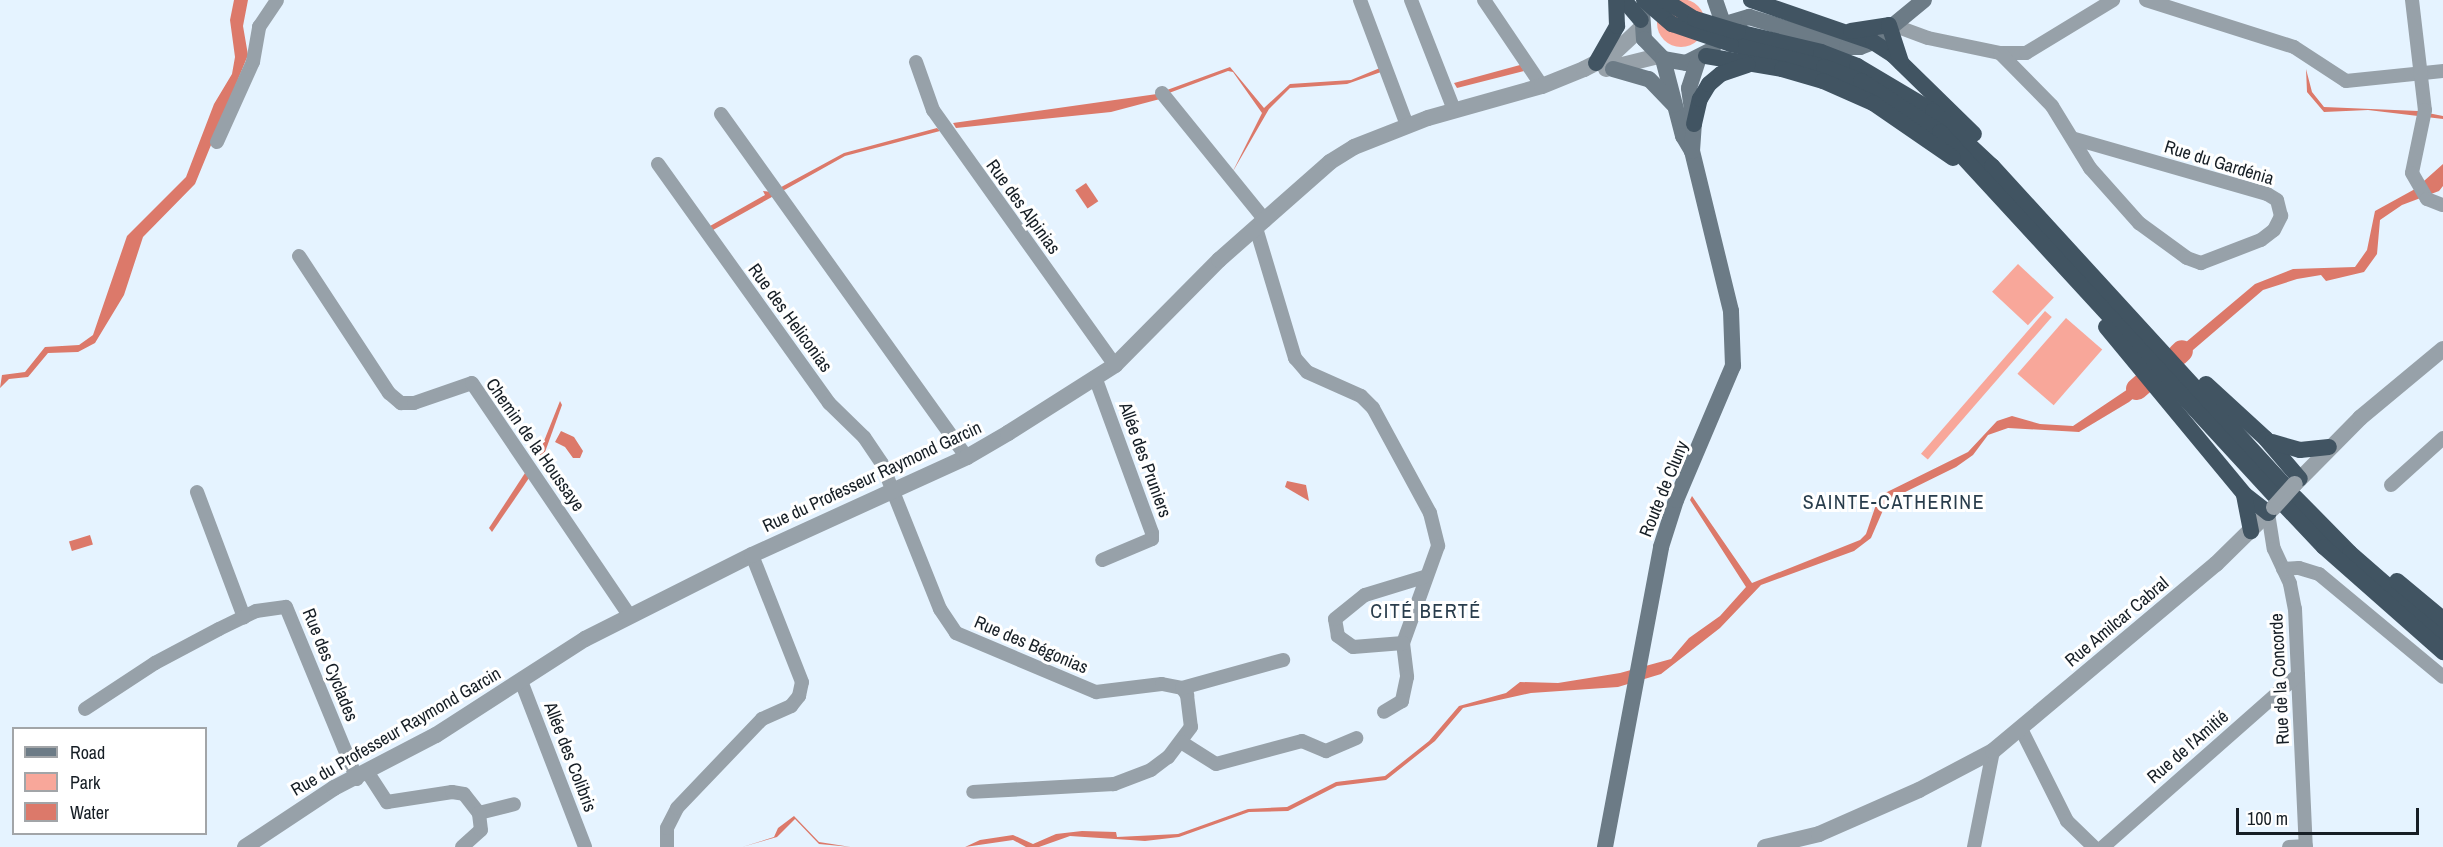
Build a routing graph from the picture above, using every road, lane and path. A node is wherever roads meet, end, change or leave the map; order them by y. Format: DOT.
graph roads {
  1 [pos="277,0"];
  2 [pos="1360,0"];
  3 [pos="1411,0"];
  4 [pos="1484,0"];
  5 [pos="1616,0"];
  6 [pos="1624,0"];
  7 [pos="1664,0"];
  8 [pos="1715,0"];
  9 [pos="1751,0"];
  10 [pos="1924,0"];
  11 [pos="2113,0"];
  12 [pos="2146,0"];
  13 [pos="2412,0"];
  14 [pos="1642,15"];
  15 [pos="1889,25"];
  16 [pos="1730,30"];
  17 [pos="1844,31"];
  18 [pos="1873,42"];
  19 [pos="2000,52"];
  20 [pos="1706,55"];
  21 [pos="1660,57"];
  22 [pos="916,62"];
  23 [pos="1753,63"];
  24 [pos="1902,63"];
  25 [pos="1590,66"];
  26 [pos="1613,69"];
  27 [pos="2443,71"];
  28 [pos="2419,73"];
  29 [pos="1542,86"];
  30 [pos="1162,93"];
  31 [pos="1450,98"];
  32 [pos="721,114"];
  33 [pos="1678,114"];
  34 [pos="1694,124"];
  35 [pos="1407,125"];
  36 [pos="2075,139"];
  37 [pos="217,142"];
  38 [pos="1692,151"];
  39 [pos="658,164"];
  40 [pos="2443,205"];
  41 [pos="1260,224"];
  42 [pos="2057,237"];
  43 [pos="2038,238"];
  44 [pos="2071,252"];
  45 [pos="299,256"];
  46 [pos="2074,276"];
  47 [pos="2443,349"];
  48 [pos="1115,365"];
  49 [pos="1095,377"];
  50 [pos="2443,438"];
  51 [pos="2266,439"];
  52 [pos="2328,447"];
  53 [pos="967,457"];
  54 [pos="2391,485"];
  55 [pos="894,490"];
  56 [pos="197,492"];
  57 [pos="2244,494"];
  58 [pos="2286,496"];
  59 [pos="2251,531"];
  60 [pos="752,555"];
  61 [pos="1102,560"];
  62 [pos="2283,569"];
  63 [pos="1424,577"];
  64 [pos="630,616"];
  65 [pos="244,617"];
  66 [pos="2443,619"];
  67 [pos="2443,634"];
  68 [pos="1403,643"];
  69 [pos="2443,652"];
  70 [pos="1283,660"];
  71 [pos="2298,675"];
  72 [pos="2443,677"];
  73 [pos="521,681"];
  74 [pos="1182,688"];
  75 [pos="85,709"];
  76 [pos="1384,712"];
  77 [pos="2021,729"];
  78 [pos="1356,738"];
  79 [pos="1181,742"];
  80 [pos="1994,751"];
  81 [pos="362,776"];
  82 [pos="973,792"];
  83 [pos="514,804"];
  84 [pos="479,813"];
  85 [pos="2306,846"];
  86 [pos="245,847"];
  87 [pos="462,847"];
  88 [pos="585,847"];
  89 [pos="667,847"];
  90 [pos="1605,847"];
  91 [pos="1765,847"];
  92 [pos="1974,847"];
  93 [pos="2094,847"];
  94 [pos="2103,847"];
  95 [pos="2289,847"];
  1 -- 37 [label="street"];
  2 -- 35 [label="street"];
  3 -- 31 [label="street"];
  4 -- 29 [label="street"];
  5 -- 25 [label="highway"];
  6 -- 14 [label="highway"];
  7 -- 16 [label="highway, bridge"];
  8 -- 16 [label="main road"];
  9 -- 17 [label="highway"];
  10 -- 15 [label="main road"];
  11 -- 19 [label="street"];
  12 -- 28 [label="street"];
  13 -- 28 [label="street"];
  14 -- 16 [label="highway, bridge"];
  14 -- 21 [label="main road, Route de Cluny"];
  14 -- 25 [label="street, Rue du Professeur Raymond Garcin"];
  15 -- 17 [label="highway"];
  15 -- 18 [label="main road"];
  15 -- 19 [label="street"];
  15 -- 24 [label="highway"];
  16 -- 18 [label="main road"];
  16 -- 42 [label="highway"];
  16 -- 43 [label="highway"];
  17 -- 18 [label="highway"];
  18 -- 24 [label="highway"];
  19 -- 36 [label="street, Rue du Gardénia"];
  20 -- 21 [label="main road"];
  20 -- 23 [label="highway"];
  20 -- 34 [label="main road, Route de Cluny"];
  21 -- 26 [label="street, Rue du Professeur Raymond Garcin"];
  21 -- 33 [label="main road, Route de Cluny"];
  22 -- 48 [label="street, Rue des Alpinias"];
  23 -- 34 [label="highway"];
  23 -- 43 [label="highway"];
  24 -- 42 [label="highway"];
  25 -- 26 [label="street, Rue du Professeur Raymond Garcin"];
  25 -- 29 [label="street, Rue du Professeur Raymond Garcin"];
  26 -- 33 [label="main road"];
  27 -- 28 [label="street"];
  28 -- 40 [label="street"];
  29 -- 31 [label="street, Rue du Professeur Raymond Garcin"];
  30 -- 41 [label="street"];
  31 -- 35 [label="street, Rue du Professeur Raymond Garcin"];
  32 -- 53 [label="street"];
  33 -- 38 [label="main road, Route de Cluny"];
  34 -- 38 [label="main road, Route de Cluny"];
  35 -- 41 [label="street, Rue du Professeur Raymond Garcin"];
  36 -- 36 [label="street, Rue du Gardénia"];
  38 -- 90 [label="main road, Route de Cluny"];
  39 -- 55 [label="street, Rue des Heliconias"];
  41 -- 48 [label="street, Rue du Professeur Raymond Garcin"];
  41 -- 63 [label="street"];
  42 -- 44 [label="highway"];
  43 -- 46 [label="highway"];
  44 -- 51 [label="highway"];
  44 -- 58 [label="highway"];
  45 -- 64 [label="street, Chemin de la Houssaye"];
  46 -- 57 [label="highway"];
  46 -- 58 [label="highway"];
  47 -- 52 [label="street, Rue Amilcar Cabral"];
  48 -- 49 [label="street, Rue du Professeur Raymond Garcin"];
  49 -- 53 [label="street, Rue du Professeur Raymond Garcin"];
  49 -- 61 [label="street, Allée des Pruniers"];
  50 -- 54 [label="street"];
  51 -- 52 [label="highway"];
  51 -- 58 [label="highway"];
  52 -- 58 [label="street, Rue Amilcar Cabral"];
  53 -- 55 [label="street, Rue du Professeur Raymond Garcin"];
  55 -- 60 [label="street, Rue du Professeur Raymond Garcin"];
  55 -- 74 [label="street, Rue des Bégonias"];
  56 -- 65 [label="street"];
  57 -- 58 [label="highway"];
  57 -- 59 [label="highway"];
  58 -- 59 [label="street, Rue Amilcar Cabral"];
  58 -- 62 [label="street, Rue de la Concorde"];
  58 -- 66 [label="highway"];
  58 -- 67 [label="highway"];
  58 -- 69 [label="highway"];
  59 -- 77 [label="street, Rue Amilcar Cabral"];
  60 -- 64 [label="street, Rue du Professeur Raymond Garcin"];
  60 -- 89 [label="street"];
  62 -- 71 [label="street, Rue de la Concorde"];
  62 -- 72 [label="street"];
  63 -- 68 [label="street"];
  63 -- 68 [label="street"];
  64 -- 73 [label="street, Rue du Professeur Raymond Garcin"];
  65 -- 75 [label="street, Rue des Cyclades"];
  65 -- 81 [label="street, Rue des Cyclades"];
  68 -- 76 [label="street"];
  70 -- 74 [label="street"];
  71 -- 85 [label="street, Rue de la Concorde"];
  71 -- 94 [label="street, Rue de l'Amitié"];
  73 -- 81 [label="street, Rue du Professeur Raymond Garcin"];
  73 -- 88 [label="street, Allée des Colibris"];
  74 -- 79 [label="street"];
  77 -- 80 [label="street, Rue Amilcar Cabral"];
  77 -- 93 [label="street"];
  78 -- 79 [label="street"];
  79 -- 82 [label="street"];
  80 -- 91 [label="street, Rue Amilcar Cabral"];
  80 -- 92 [label="street"];
  81 -- 84 [label="street"];
  81 -- 86 [label="street, Rue du Professeur Raymond Garcin"];
  83 -- 84 [label="street"];
  84 -- 87 [label="street"];
  85 -- 95 [label="street"];
}
